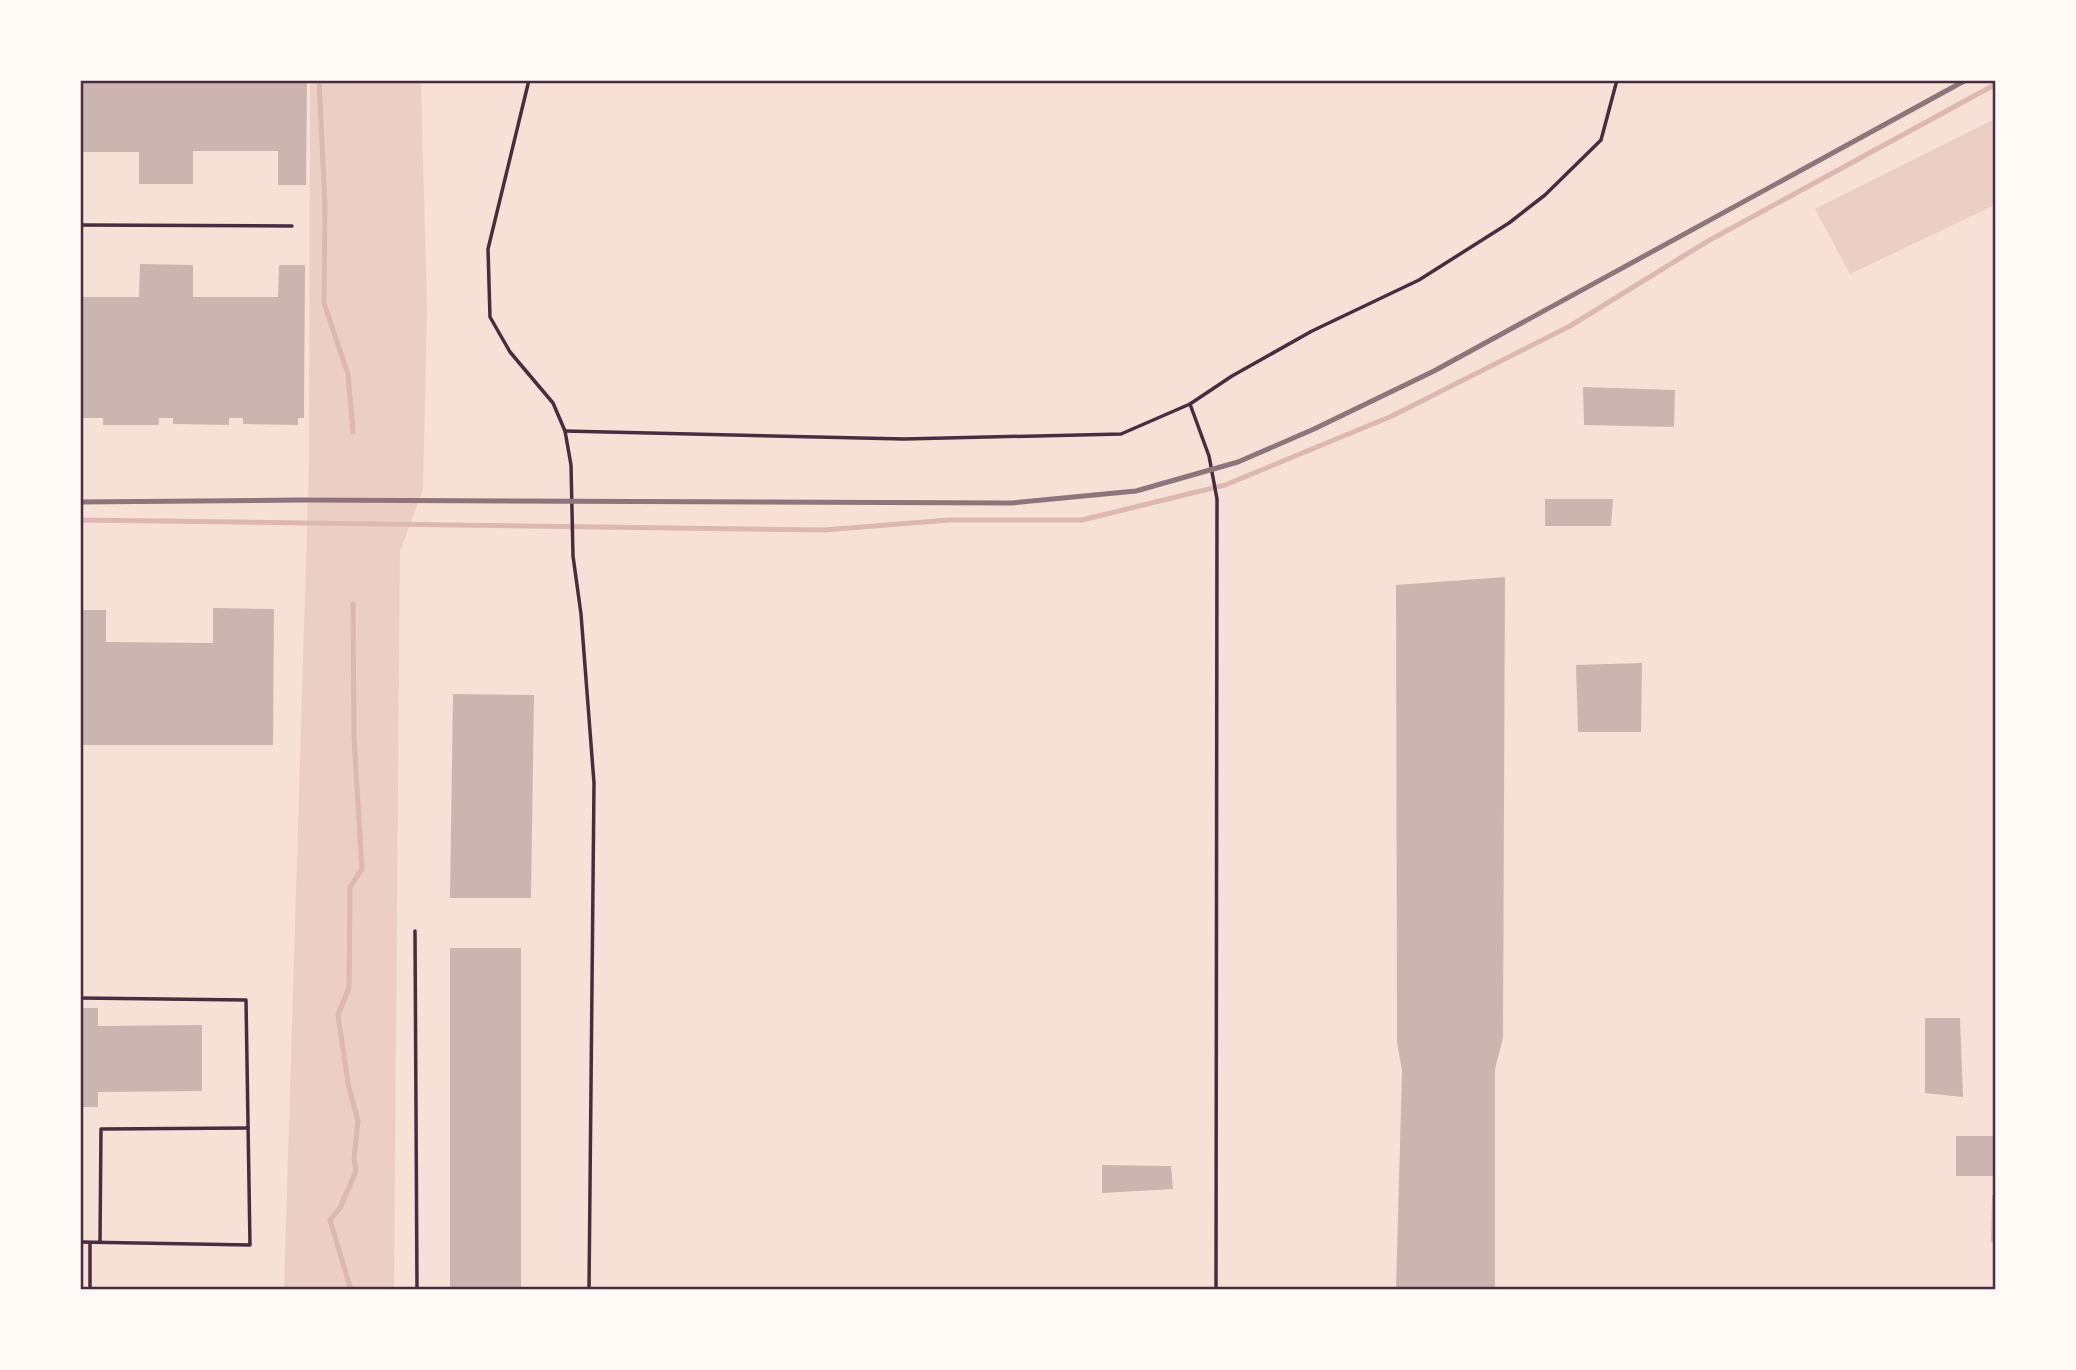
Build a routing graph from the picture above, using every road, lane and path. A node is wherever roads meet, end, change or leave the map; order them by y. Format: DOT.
graph roads {
  1 [pos="529,80"];
  2 [pos="1617,80"];
  3 [pos="80,225"];
  4 [pos="292,226"];
  5 [pos="1190,404"];
  6 [pos="565,431"];
  7 [pos="415,931"];
  8 [pos="80,998"];
  9 [pos="248,1128"];
  10 [pos="80,1242"];
  11 [pos="90,1242"];
  12 [pos="100,1242"];
  13 [pos="90,1290"];
  14 [pos="417,1290"];
  15 [pos="589,1290"];
  16 [pos="1216,1290"];
  1 -- 6 [label="lane"];
  2 -- 5 [label="lane"];
  3 -- 4 [label="lane"];
  5 -- 6 [label="lane"];
  5 -- 16 [label="lane"];
  6 -- 15 [label="lane"];
  7 -- 14 [label="lane"];
  8 -- 9 [label="lane"];
  9 -- 12 [label="lane"];
  9 -- 12 [label="lane"];
  10 -- 11 [label="lane"];
  11 -- 12 [label="lane"];
  11 -- 13 [label="lane"];
}
